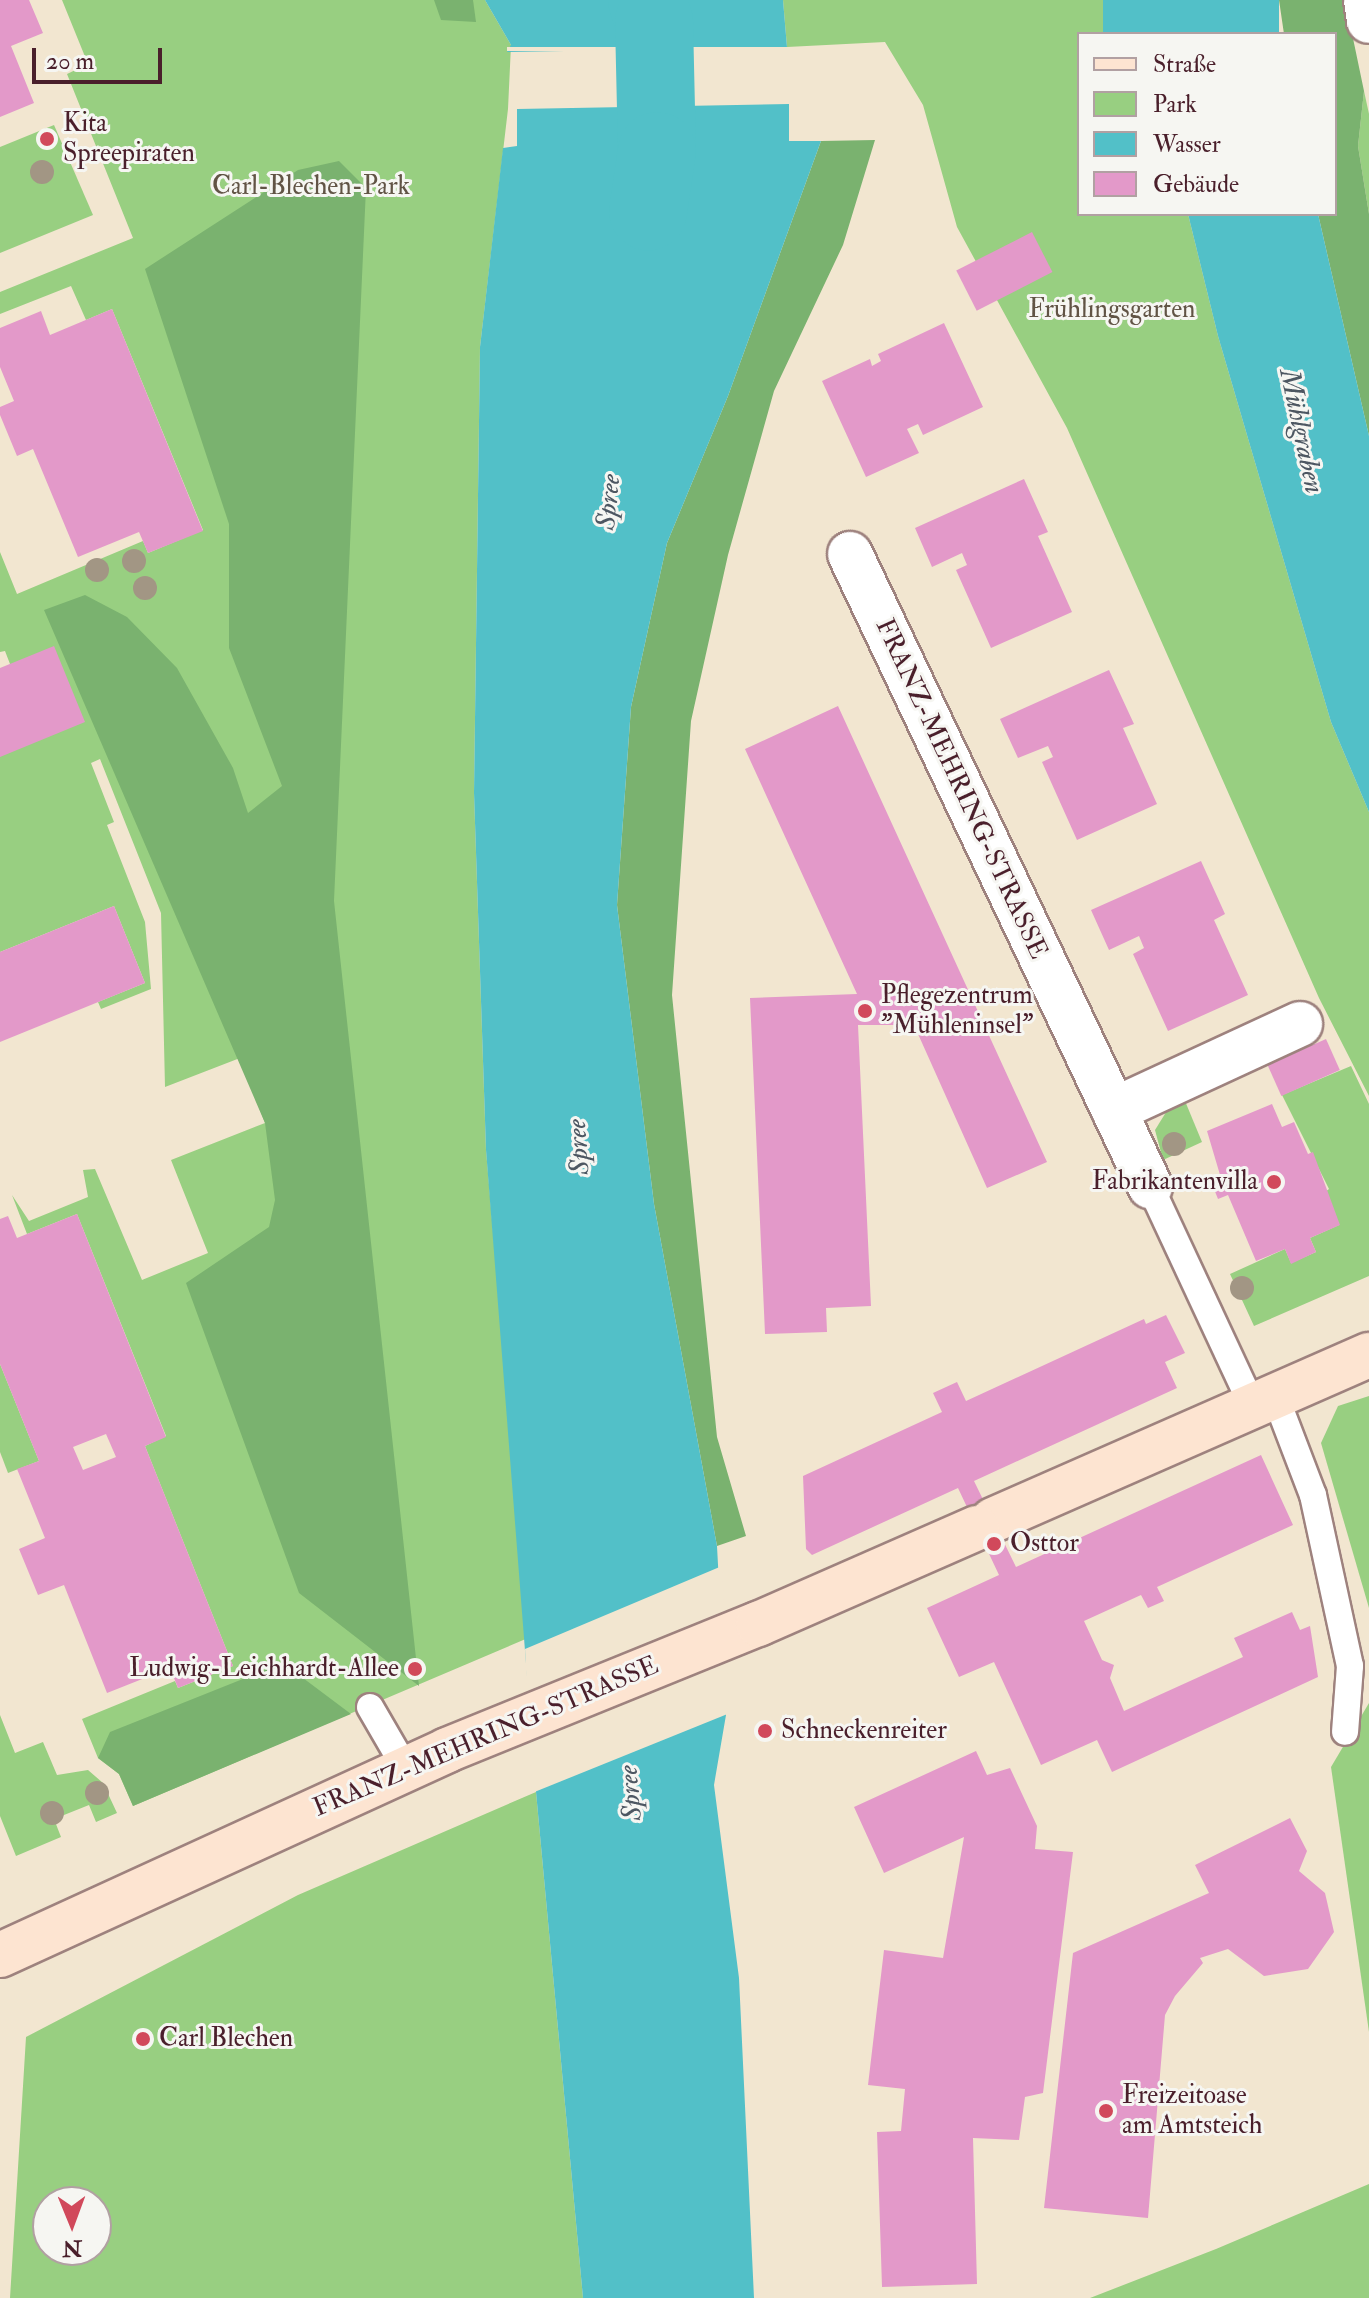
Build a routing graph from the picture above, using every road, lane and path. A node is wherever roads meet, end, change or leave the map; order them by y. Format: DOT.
graph roads {
  1 [pos="1366,0"];
  2 [pos="1369,21"];
  3 [pos="850,554"];
  4 [pos="1300,1024"];
  5 [pos="1114,1110"];
  6 [pos="1150,1186"];
  7 [pos="1369,1355"];
  8 [pos="1263,1398"];
  9 [pos="370,1707"];
  10 [pos="1345,1732"];
  11 [pos="406,1769"];
  12 [pos="0,1955"];
  1 -- 2 [label="street"];
  3 -- 5 [label="street, FRANZ-MEHRING-STRASSE"];
  4 -- 5 [label="street"];
  5 -- 6 [label="street, FRANZ-MEHRING-STRASSE"];
  6 -- 8 [label="lane, FRANZ-MEHRING-STRASSE"];
  7 -- 8 [label="main road, FRANZ-MEHRING-STRASSE"];
  8 -- 10 [label="lane"];
  8 -- 11 [label="main road, FRANZ-MEHRING-STRASSE"];
  9 -- 11 [label="lane"];
  11 -- 12 [label="main road, FRANZ-MEHRING-STRASSE"];
}
